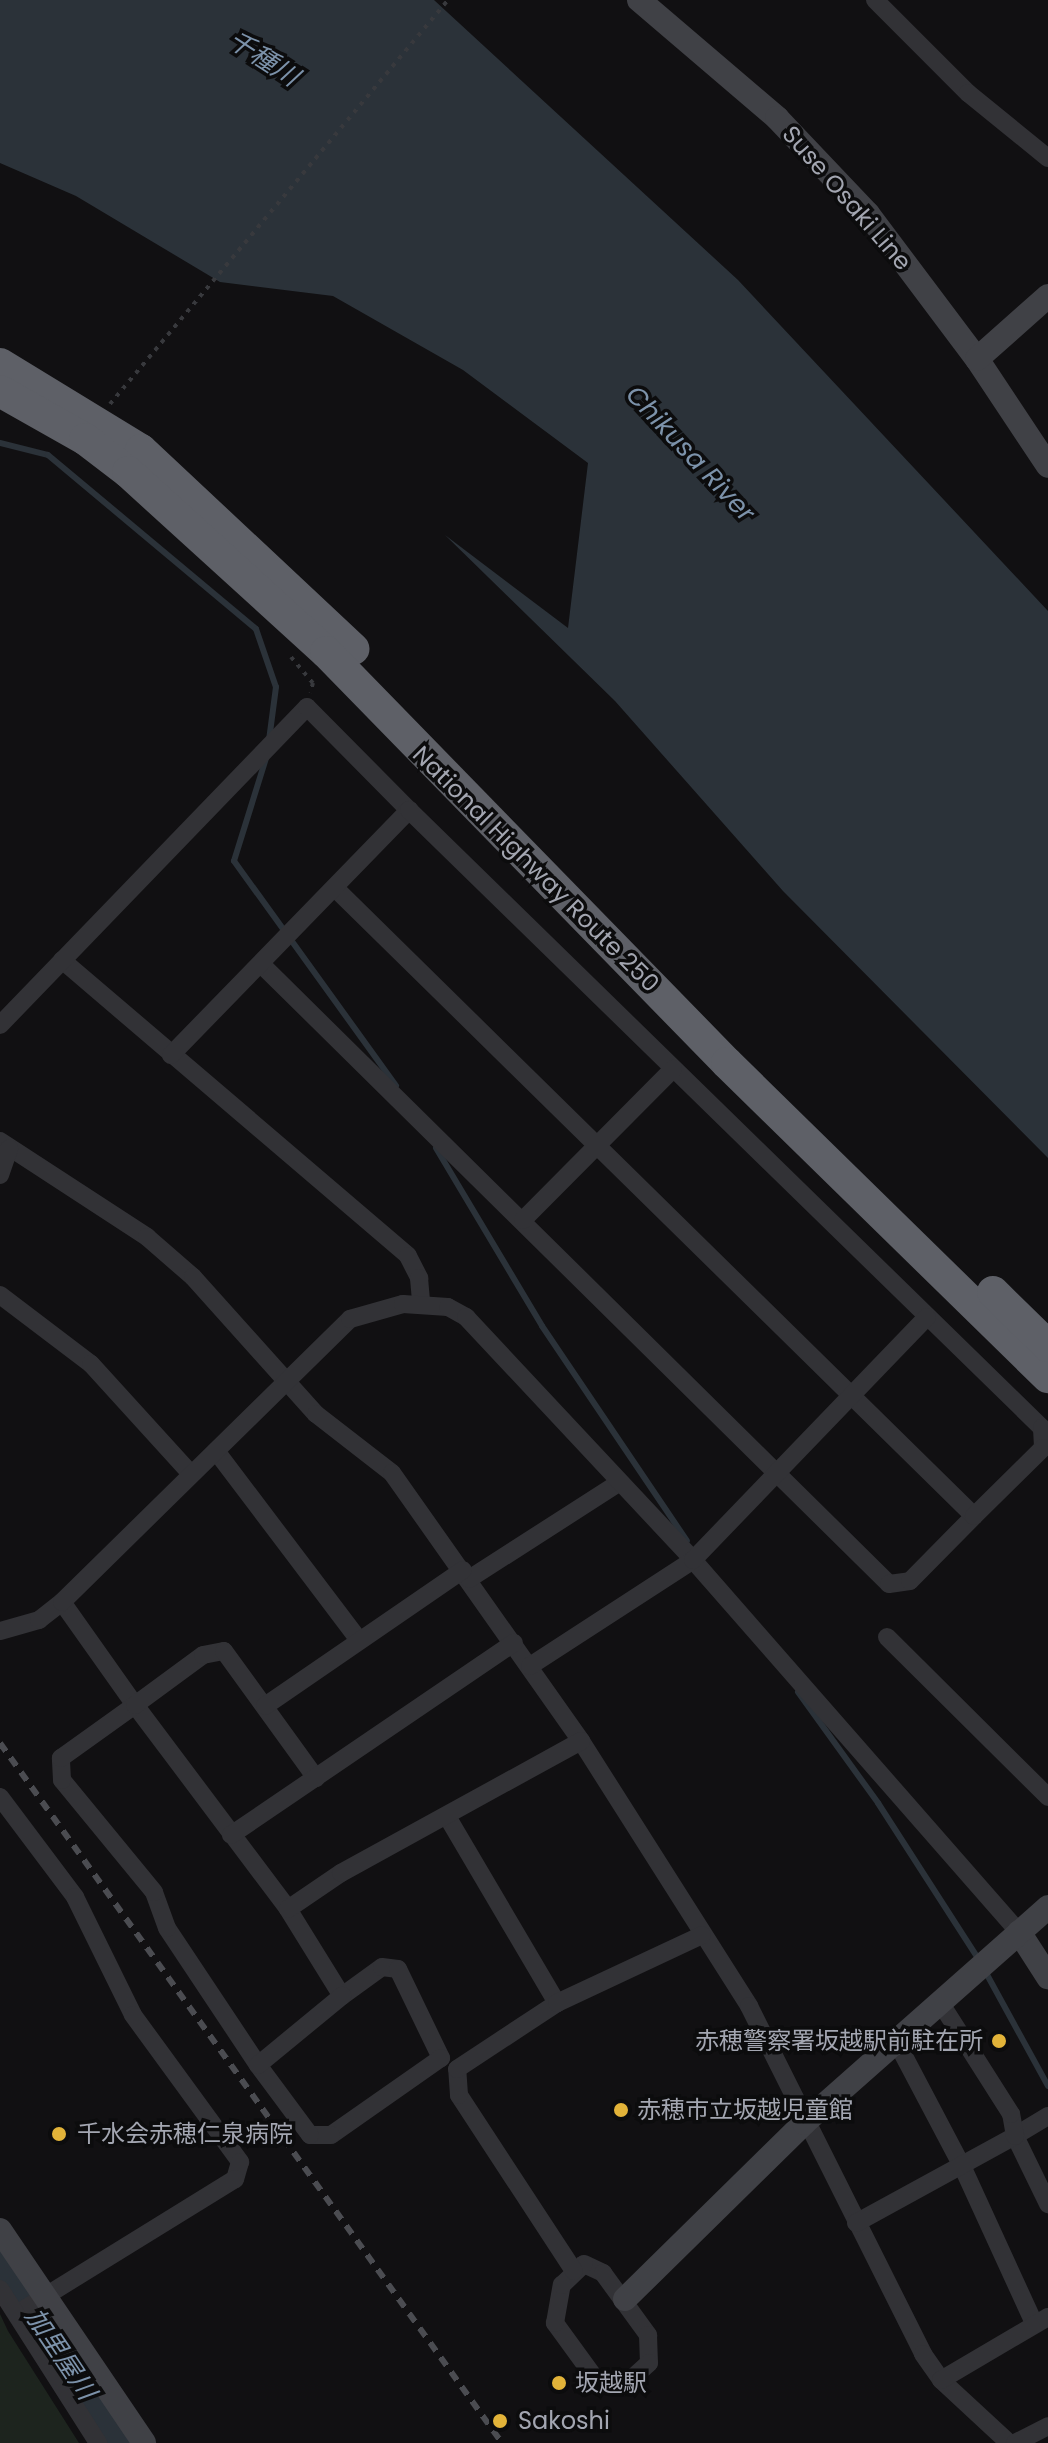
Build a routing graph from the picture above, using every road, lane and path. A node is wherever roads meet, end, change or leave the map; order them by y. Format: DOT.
graph roads {
  1 [pos="448,0"];
  2 [pos="639,0"];
  3 [pos="875,0"];
  4 [pos="1048,158"];
  5 [pos="1048,296"];
  6 [pos="977,359"];
  7 [pos="0,364"];
  8 [pos="0,391"];
  9 [pos="118,394"];
  10 [pos="1048,466"];
  11 [pos="409,810"];
  12 [pos="335,888"];
  13 [pos="62,960"];
  14 [pos="261,964"];
  15 [pos="0,1025"];
  16 [pos="171,1055"];
  17 [pos="673,1069"];
  18 [pos="4,1145"];
  19 [pos="596,1146"];
  20 [pos="0,1175"];
  21 [pos="523,1220"];
  22 [pos="0,1295"];
  23 [pos="421,1303"];
  24 [pos="927,1317"];
  25 [pos="1048,1346"];
  26 [pos="1048,1377"];
  27 [pos="287,1380"];
  28 [pos="855,1394"];
  29 [pos="216,1451"];
  30 [pos="778,1470"];
  31 [pos="191,1474"];
  32 [pos="620,1482"];
  33 [pos="974,1516"];
  34 [pos="693,1560"];
  35 [pos="466,1574"];
  36 [pos="62,1602"];
  37 [pos="0,1631"];
  38 [pos="887,1637"];
  39 [pos="358,1639"];
  40 [pos="514,1643"];
  41 [pos="530,1666"];
  42 [pos="135,1705"];
  43 [pos="265,1706"];
  44 [pos="581,1741"];
  45 [pos="316,1778"];
  46 [pos="0,1797"];
  47 [pos="1048,1797"];
  48 [pos="448,1818"];
  49 [pos="231,1835"];
  50 [pos="1048,1907"];
  51 [pos="288,1909"];
  52 [pos="1019,1932"];
  53 [pos="702,1935"];
  54 [pos="1048,1977"];
  55 [pos="342,1996"];
  56 [pos="940,2002"];
  57 [pos="557,2003"];
  58 [pos="896,2041"];
  59 [pos="449,2063"];
  60 [pos="258,2065"];
  61 [pos="1048,2116"];
  62 [pos="804,2123"];
  63 [pos="1015,2136"];
  64 [pos="963,2168"];
  65 [pos="1048,2204"];
  66 [pos="856,2223"];
  67 [pos="0,2230"];
  68 [pos="574,2271"];
  69 [pos="0,2289"];
  70 [pos="625,2299"];
  71 [pos="30,2304"];
  72 [pos="1041,2320"];
  73 [pos="941,2380"];
  74 [pos="1048,2426"];
  75 [pos="98,2443"];
  76 [pos="144,2443"];
  77 [pos="1009,2443"];
  78 [pos="1015,2443"];
  1 -- 9 [label="path"];
  2 -- 6 [label="main road, Suse Osaki Line"];
  3 -- 4 [label="street"];
  5 -- 6 [label="main road"];
  6 -- 10 [label="main road, Suse Osaki Line"];
  7 -- 25 [label="highway, National Highway Route 250"];
  8 -- 26 [label="highway, National Highway Route 250"];
  11 -- 12 [label="street"];
  11 -- 13 [label="street"];
  11 -- 17 [label="street"];
  12 -- 14 [label="street"];
  12 -- 19 [label="street"];
  13 -- 15 [label="street"];
  13 -- 16 [label="street"];
  14 -- 16 [label="street"];
  14 -- 21 [label="street"];
  16 -- 23 [label="street"];
  17 -- 19 [label="street"];
  17 -- 24 [label="street"];
  18 -- 20 [label="street"];
  18 -- 27 [label="street"];
  19 -- 21 [label="street"];
  19 -- 28 [label="street"];
  21 -- 30 [label="street"];
  22 -- 31 [label="street"];
  23 -- 27 [label="street"];
  23 -- 32 [label="street"];
  24 -- 28 [label="street"];
  24 -- 33 [label="street"];
  27 -- 29 [label="street"];
  27 -- 35 [label="street"];
  28 -- 30 [label="street"];
  28 -- 33 [label="street"];
  29 -- 31 [label="street"];
  29 -- 39 [label="street"];
  30 -- 33 [label="street"];
  30 -- 34 [label="street"];
  31 -- 36 [label="street"];
  32 -- 34 [label="street"];
  32 -- 35 [label="street"];
  34 -- 41 [label="street"];
  34 -- 52 [label="street"];
  35 -- 39 [label="street"];
  35 -- 40 [label="street"];
  36 -- 37 [label="street"];
  36 -- 42 [label="street"];
  38 -- 47 [label="street"];
  39 -- 43 [label="street"];
  40 -- 41 [label="street"];
  40 -- 45 [label="street"];
  41 -- 44 [label="street"];
  42 -- 43 [label="street"];
  42 -- 49 [label="street"];
  42 -- 60 [label="street"];
  43 -- 45 [label="street"];
  44 -- 48 [label="street"];
  44 -- 53 [label="street"];
  45 -- 49 [label="street"];
  46 -- 71 [label="street"];
  48 -- 51 [label="street"];
  48 -- 57 [label="street"];
  49 -- 51 [label="street"];
  50 -- 52 [label="main road"];
  51 -- 55 [label="street"];
  52 -- 54 [label="main road"];
  52 -- 56 [label="main road"];
  53 -- 57 [label="street"];
  53 -- 62 [label="street"];
  55 -- 59 [label="street"];
  55 -- 60 [label="street"];
  56 -- 58 [label="main road"];
  56 -- 63 [label="street"];
  57 -- 59 [label="street"];
  58 -- 62 [label="main road"];
  58 -- 64 [label="street"];
  59 -- 60 [label="street"];
  59 -- 68 [label="street"];
  61 -- 63 [label="street"];
  62 -- 66 [label="street"];
  62 -- 70 [label="main road"];
  63 -- 64 [label="street"];
  63 -- 65 [label="street"];
  64 -- 66 [label="street"];
  64 -- 72 [label="street"];
  66 -- 73 [label="street"];
  67 -- 71 [label="main road"];
  68 -- 70 [label="street"];
  68 -- 70 [label="street"];
  69 -- 71 [label="street"];
  71 -- 75 [label="street"];
  71 -- 76 [label="main road"];
  72 -- 73 [label="street"];
  73 -- 77 [label="street"];
  74 -- 78 [label="street"];
}
